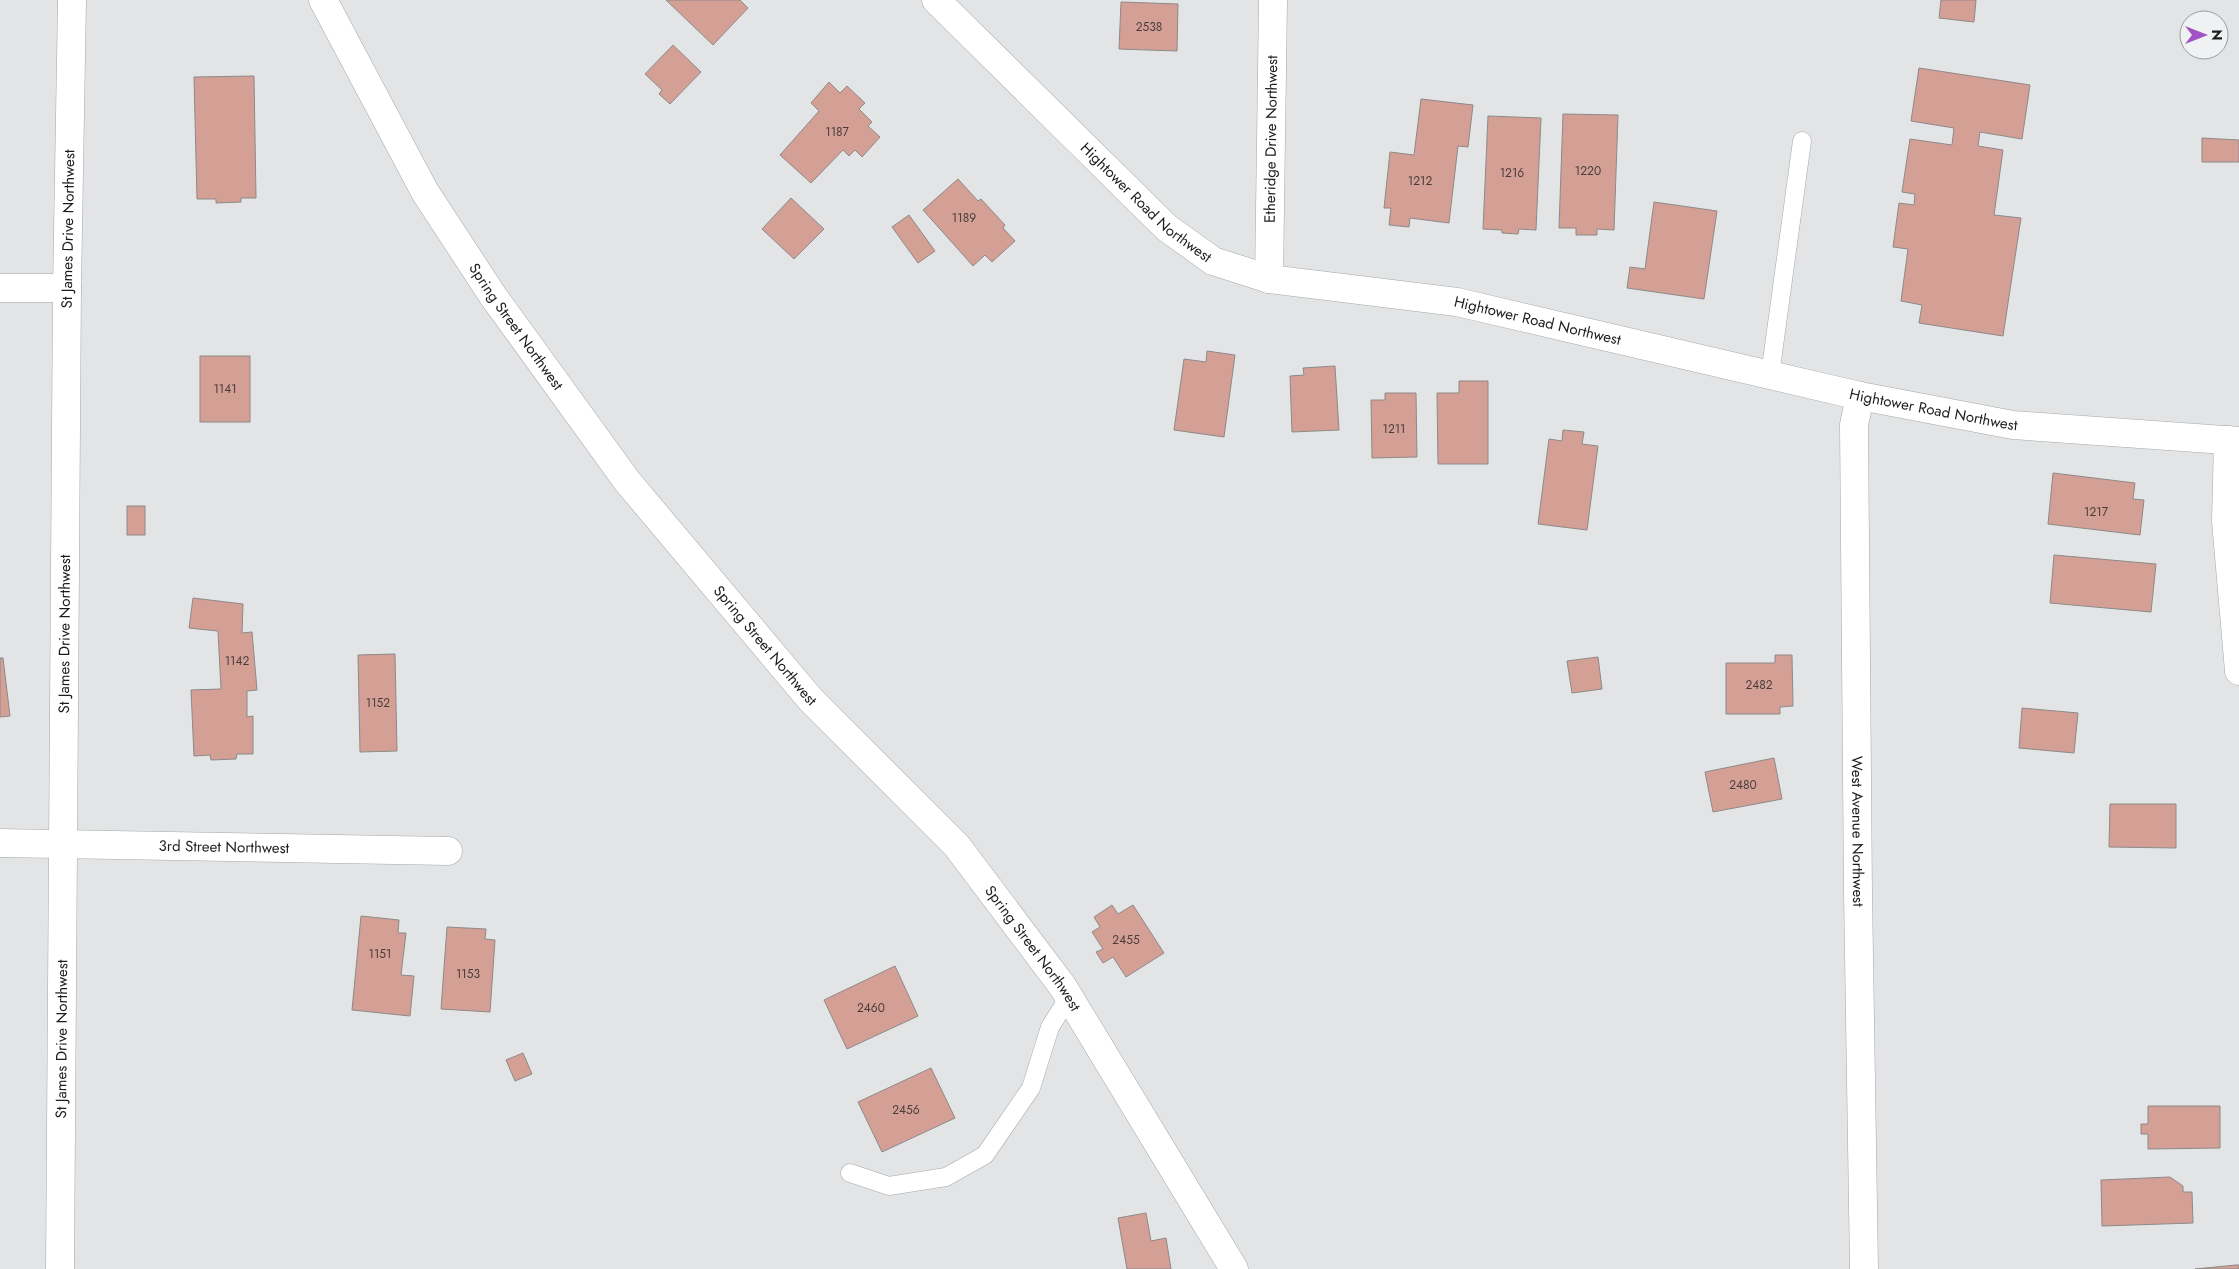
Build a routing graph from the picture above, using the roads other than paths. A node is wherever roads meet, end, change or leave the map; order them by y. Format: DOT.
graph roads {
  1 [pos="72,0"];
  2 [pos="323,0"];
  3 [pos="936,0"];
  4 [pos="1273,0"];
  5 [pos="1802,141"];
  6 [pos="1269,279"];
  7 [pos="0,288"];
  8 [pos="67,288"];
  9 [pos="1770,375"];
  10 [pos="1860,396"];
  11 [pos="2233,440"];
  12 [pos="2239,671"];
  13 [pos="0,843"];
  14 [pos="63,843"];
  15 [pos="448,851"];
  16 [pos="1069,997"];
  17 [pos="850,1173"];
  18 [pos="60,1269"];
  19 [pos="1234,1269"];
  20 [pos="1864,1269"];
  1 -- 8 [label="street, St James Drive Northwest"];
  2 -- 16 [label="street, Spring Street Northwest"];
  3 -- 6 [label="street, Hightower Road Northwest"];
  4 -- 6 [label="street, Etheridge Drive Northwest"];
  5 -- 9 [label="lane"];
  6 -- 9 [label="street, Hightower Road Northwest"];
  7 -- 8 [label="street"];
  8 -- 14 [label="street, St James Drive Northwest"];
  9 -- 10 [label="street, Hightower Road Northwest"];
  10 -- 11 [label="street, Hightower Road Northwest"];
  10 -- 20 [label="street, West Avenue Northwest"];
  11 -- 12 [label="street"];
  13 -- 14 [label="street, 3rd Street Northwest"];
  14 -- 15 [label="street, 3rd Street Northwest"];
  14 -- 18 [label="street, St James Drive Northwest"];
  16 -- 17 [label="lane"];
  16 -- 19 [label="street, Spring Street Northwest"];
}
